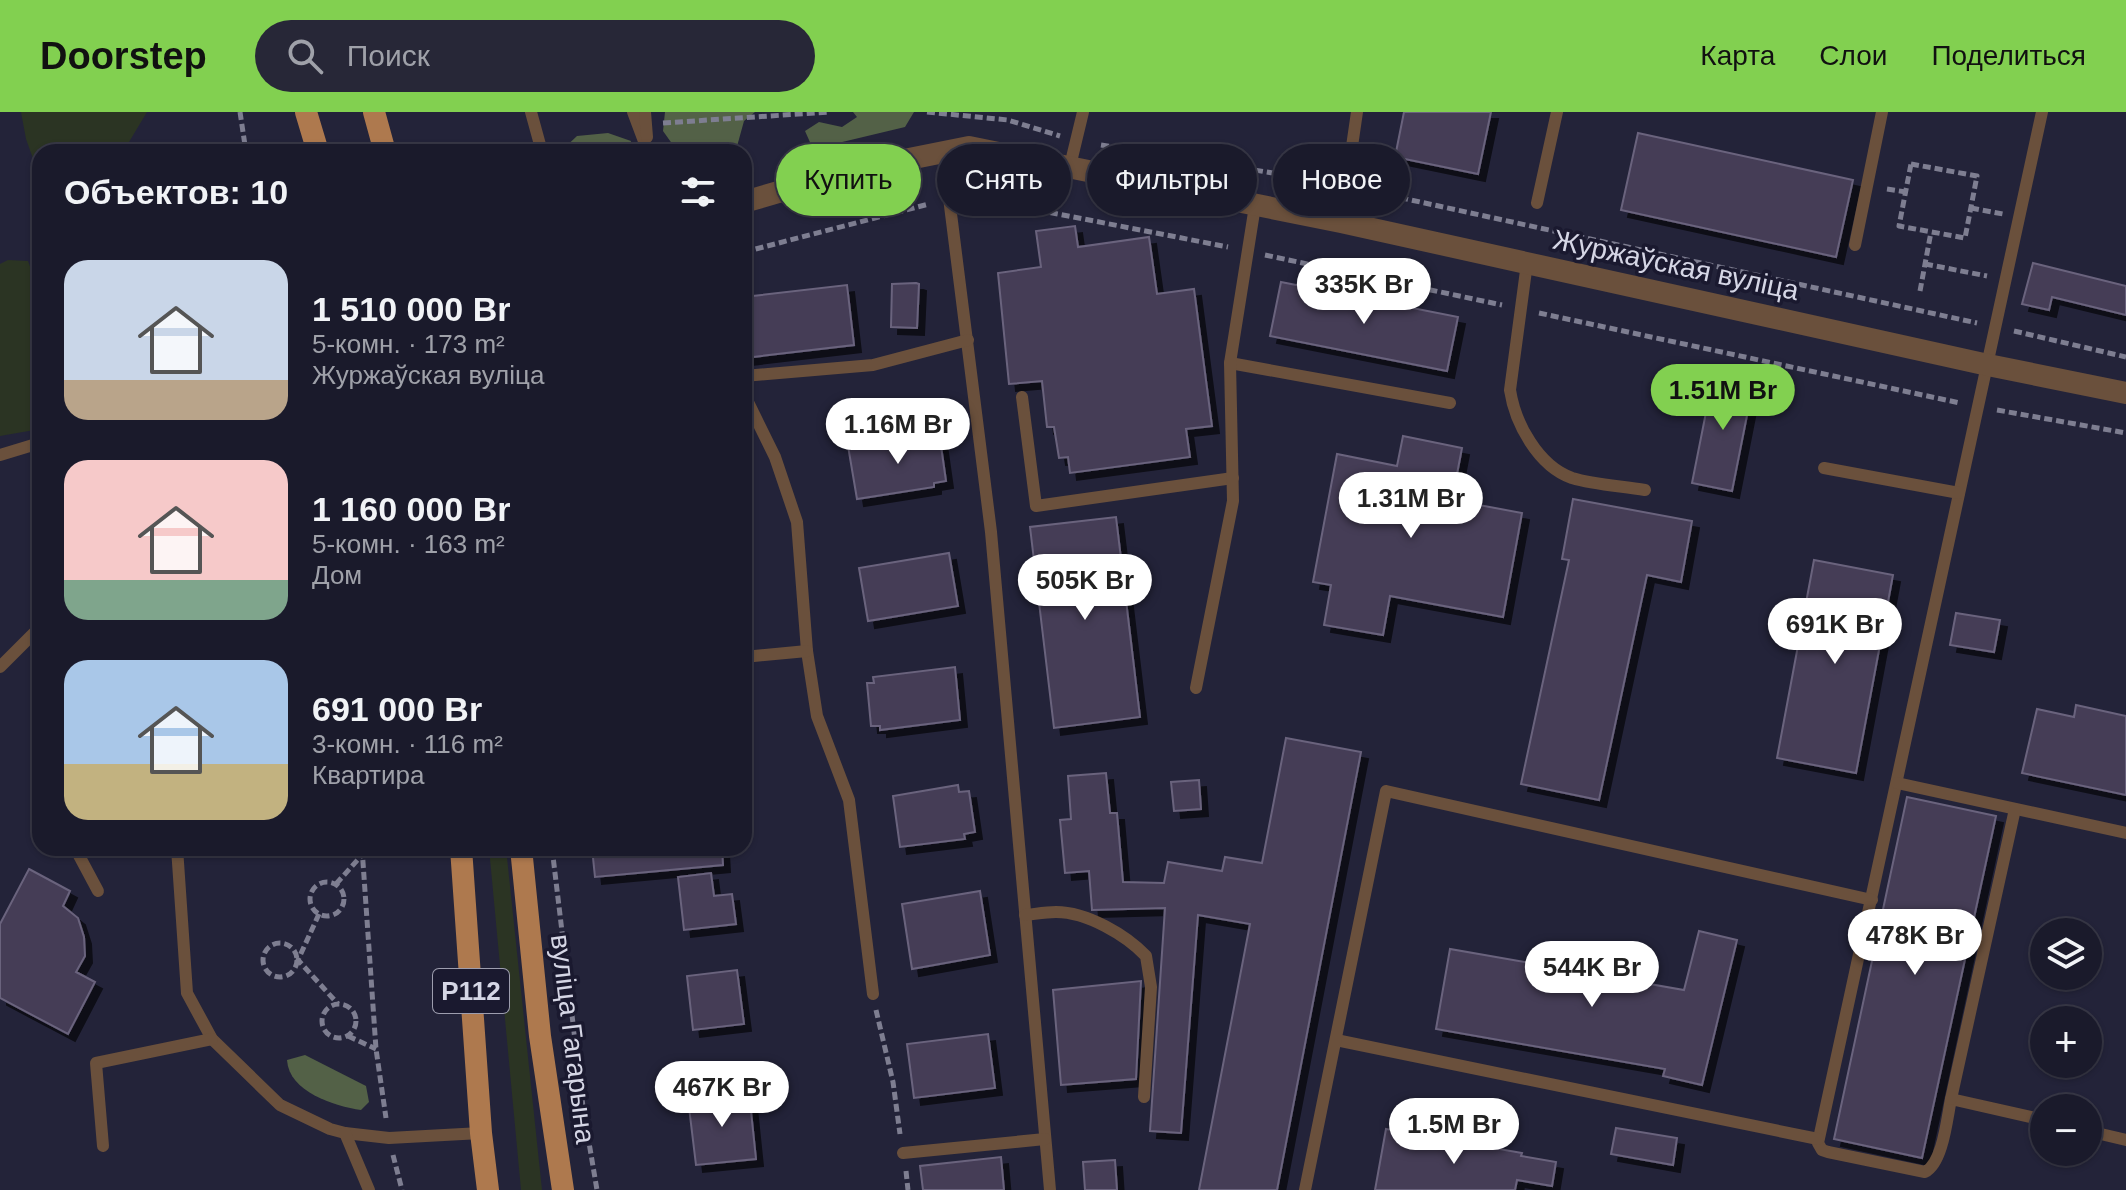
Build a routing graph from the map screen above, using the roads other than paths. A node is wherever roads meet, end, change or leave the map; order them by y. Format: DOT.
graph roads {
  1 [pos="306,112"];
  2 [pos="374,112"];
  3 [pos="531,112"];
  4 [pos="633,112"];
  5 [pos="1083,112"];
  6 [pos="1357,112"];
  7 [pos="1557,112"];
  8 [pos="1882,112"];
  9 [pos="2042,112"];
  10 [pos="648,118"];
  11 [pos="316,144"];
  12 [pos="383,144"];
  13 [pos="540,144"];
  14 [pos="645,144"];
  15 [pos="648,144"];
  16 [pos="937,151"];
  17 [pos="1071,162"];
  18 [pos="752,200"];
  19 [pos="1537,203"];
  20 [pos="1257,206"];
  21 [pos="953,216"];
  22 [pos="1253,216"];
  23 [pos="1341,222"];
  24 [pos="1855,245"];
  25 [pos="1527,263"];
  26 [pos="968,340"];
  27 [pos="1230,363"];
  28 [pos="1988,365"];
  29 [pos="752,375"];
  30 [pos="2126,393"];
  31 [pos="1022,397"];
  32 [pos="1450,403"];
  33 [pos="752,410"];
  34 [pos="32,445"];
  35 [pos="0,455"];
  36 [pos="1824,468"];
  37 [pos="1233,478"];
  38 [pos="1645,490"];
  39 [pos="1959,493"];
  40 [pos="32,635"];
  41 [pos="807,651"];
  42 [pos="752,656"];
  43 [pos="0,667"];
  44 [pos="1196,688"];
  45 [pos="1897,783"];
  46 [pos="2015,809"];
  47 [pos="2126,833"];
  48 [pos="79,856"];
  49 [pos="178,856"];
  50 [pos="462,856"];
  51 [pos="522,856"];
  52 [pos="98,891"];
  53 [pos="1872,900"];
  54 [pos="1025,915"];
  55 [pos="873,994"];
  56 [pos="212,1039"];
  57 [pos="1336,1040"];
  58 [pos="1144,1097"];
  59 [pos="1951,1099"];
  60 [pos="2030,1117"];
  61 [pos="345,1133"];
  62 [pos="481,1133"];
  63 [pos="2102,1134"];
  64 [pos="1045,1139"];
  65 [pos="1818,1139"];
  66 [pos="2126,1140"];
  67 [pos="103,1146"];
  68 [pos="903,1153"];
  69 [pos="369,1190"];
  70 [pos="488,1190"];
  71 [pos="563,1190"];
  72 [pos="1050,1190"];
  73 [pos="1305,1190"];
  1 -- 11 [label="main road"];
  2 -- 12 [label="main road"];
  3 -- 13 [label="lane"];
  4 -- 14 [label="lane"];
  5 -- 17 [label="lane"];
  6 -- 23 [label="lane"];
  7 -- 19 [label="lane"];
  8 -- 24 [label="lane"];
  9 -- 28 [label="lane"];
  10 -- 15 [label="lane"];
  16 -- 18 [label="street, Журжаўская вуліца"];
  20 -- 23 [label="street, Журжаўская вуліца"];
  21 -- 26 [label="lane"];
  22 -- 27 [label="lane"];
  23 -- 25 [label="street, Журжаўская вуліца"];
  25 -- 28 [label="street, Журжаўская вуліца"];
  25 -- 38 [label="lane"];
  26 -- 29 [label="lane"];
  26 -- 54 [label="lane"];
  27 -- 32 [label="lane"];
  27 -- 37 [label="lane"];
  28 -- 30 [label="street, Журжаўская вуліца"];
  28 -- 39 [label="lane"];
  31 -- 37 [label="lane"];
  33 -- 41 [label="lane"];
  34 -- 35 [label="lane"];
  36 -- 39 [label="lane"];
  37 -- 44 [label="lane"];
  39 -- 45 [label="lane"];
  40 -- 43 [label="lane"];
  41 -- 42 [label="lane"];
  41 -- 55 [label="lane"];
  45 -- 46 [label="lane"];
  45 -- 53 [label="lane"];
  46 -- 47 [label="lane"];
  46 -- 59 [label="lane"];
  48 -- 52 [label="lane"];
  49 -- 56 [label="lane"];
  50 -- 62 [label="main road, Р112"];
  51 -- 71 [label="main road, вуліца Гагарына / Р112"];
  53 -- 57 [label="lane"];
  53 -- 65 [label="lane"];
  54 -- 58 [label="lane"];
  54 -- 64 [label="lane"];
  56 -- 61 [label="lane"];
  56 -- 67 [label="lane"];
  57 -- 65 [label="lane"];
  57 -- 73 [label="lane"];
  59 -- 60 [label="lane"];
  59 -- 65 [label="lane"];
  61 -- 62 [label="lane"];
  61 -- 69 [label="lane"];
  62 -- 70 [label="main road, Р112"];
  63 -- 66 [label="lane"];
  64 -- 68 [label="lane"];
  64 -- 72 [label="lane"];
}
